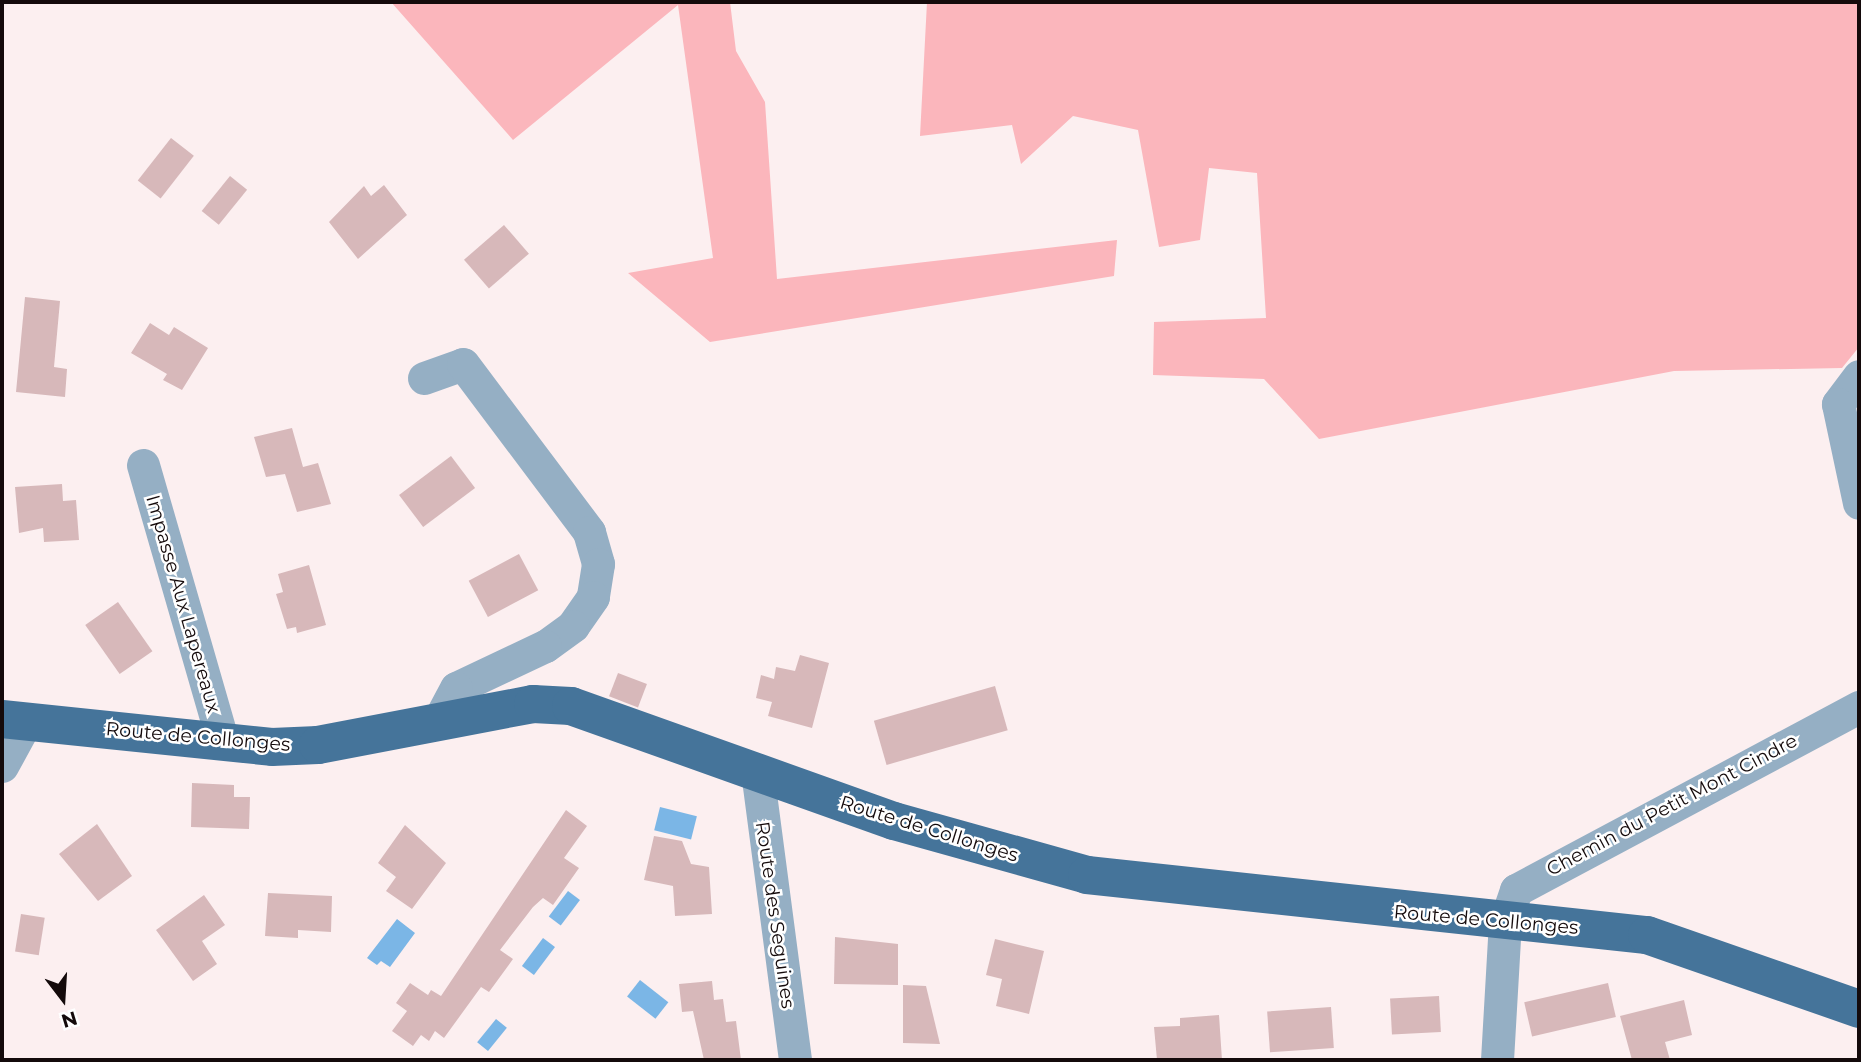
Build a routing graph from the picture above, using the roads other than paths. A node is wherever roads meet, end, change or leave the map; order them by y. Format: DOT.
graph roads {
  1 [pos="1859,376"];
  2 [pos="424,378"];
  3 [pos="143,465"];
  4 [pos="1859,503"];
  5 [pos="1859,707"];
  6 [pos="14,720"];
  7 [pos="437,723"];
  8 [pos="223,742"];
  9 [pos="2,766"];
  10 [pos="757,771"];
  11 [pos="1505,922"];
  12 [pos="1859,1009"];
  13 [pos="795,1060"];
  14 [pos="1497,1060"];
  1 -- 4 [label="street"];
  2 -- 7 [label="street"];
  3 -- 8 [label="street, Impasse Aux Lapereaux"];
  5 -- 11 [label="street, Chemin du Petit Mont Cindre"];
  6 -- 8 [label="main road, Route de Collonges"];
  6 -- 9 [label="street"];
  7 -- 8 [label="main road, Route de Collonges"];
  7 -- 10 [label="main road, Route de Collonges"];
  10 -- 11 [label="main road, Route de Collonges"];
  10 -- 13 [label="street, Route des Seguines"];
  11 -- 12 [label="main road, Route de Collonges"];
  11 -- 14 [label="street, Chemin du Petit Mont Cindre"];
}
